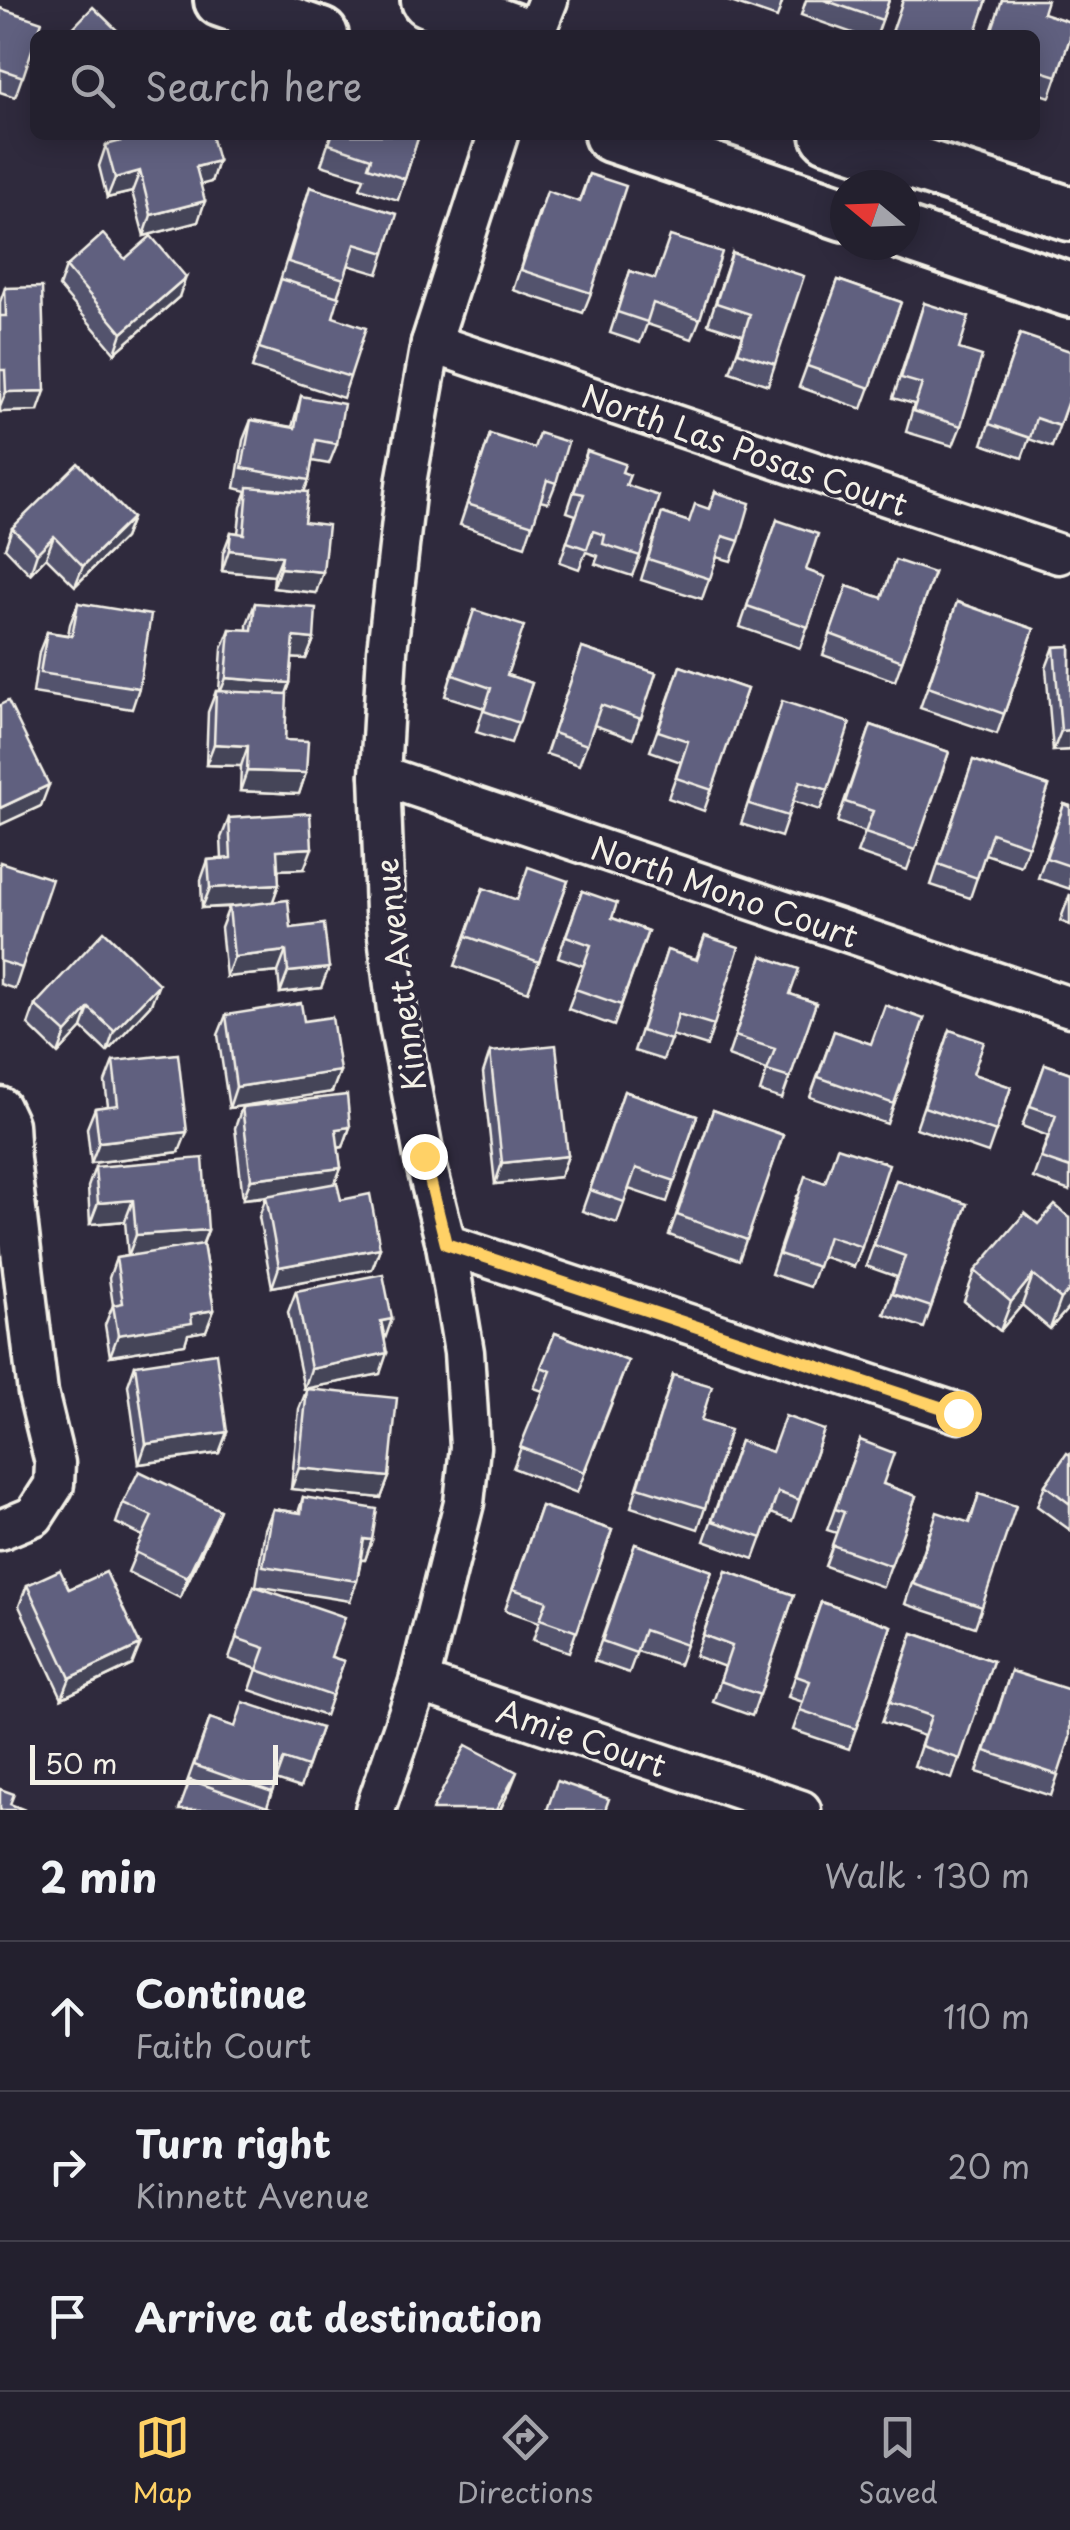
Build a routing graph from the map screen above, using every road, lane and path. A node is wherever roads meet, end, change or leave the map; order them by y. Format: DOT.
graph roads {
  1 [pos="221,0"];
  2 [pos="428,0"];
  3 [pos="548,0"];
  4 [pos="307,30"];
  5 [pos="511,30"];
  6 [pos="536,30"];
  7 [pos="496,140"];
  8 [pos="625,140"];
  9 [pos="843,140"];
  10 [pos="830,209"];
  11 [pos="1070,214"];
  12 [pos="920,239"];
  13 [pos="1070,290"];
  14 [pos="430,343"];
  15 [pos="1059,554"];
  16 [pos="380,775"];
  17 [pos="1070,1006"];
  18 [pos="0,1107"];
  19 [pos="446,1244"];
  20 [pos="958,1413"];
  21 [pos="17,1523"];
  22 [pos="420,1682"];
  23 [pos="375,1810"];
  24 [pos="801,1810"];
  1 -- 4 [label="street"];
  2 -- 5 [label="street"];
  3 -- 6 [label="street"];
  7 -- 14 [label="street, Kinnett Avenue"];
  8 -- 10 [label="street"];
  9 -- 11 [label="street"];
  12 -- 13 [label="street"];
  14 -- 15 [label="street, North Las Posas Court"];
  14 -- 16 [label="street, Kinnett Avenue"];
  16 -- 17 [label="street, North Mono Court"];
  16 -- 19 [label="street, Kinnett Avenue"];
  18 -- 21 [label="street"];
  19 -- 20 [label="street"];
  19 -- 22 [label="street, Kinnett Avenue"];
  22 -- 23 [label="street, Kinnett Avenue"];
  22 -- 24 [label="street, Amie Court"];
}
